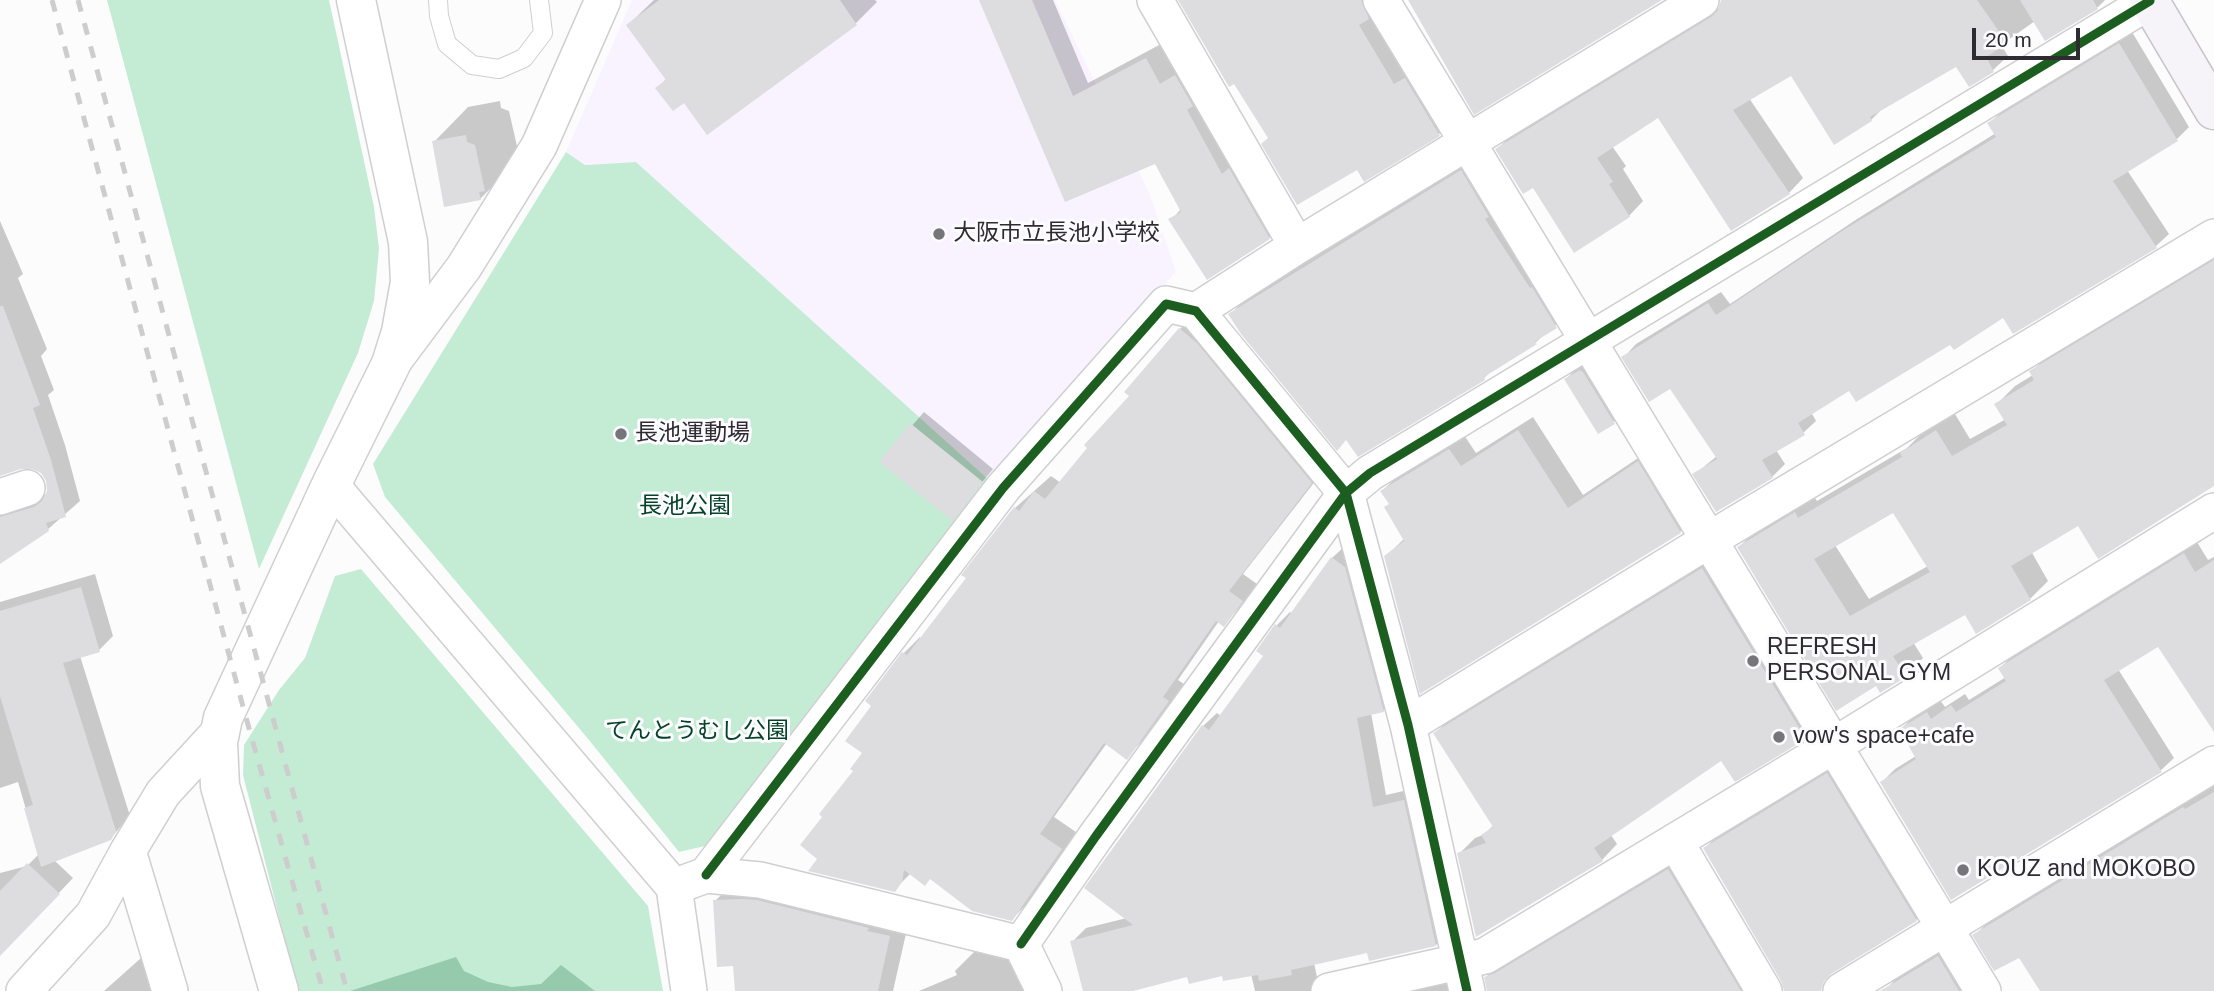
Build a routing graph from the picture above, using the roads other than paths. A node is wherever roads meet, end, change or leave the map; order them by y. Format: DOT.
graph roads {
  1 [pos="356,0"];
  2 [pos="439,0"];
  3 [pos="539,0"];
  4 [pos="603,0"];
  5 [pos="1155,0"];
  6 [pos="1381,0"];
  7 [pos="1701,0"];
  8 [pos="2150,0"];
  9 [pos="2214,110"];
  10 [pos="1467,142"];
  11 [pos="2214,237"];
  12 [pos="1297,247"];
  13 [pos="1196,311"];
  14 [pos="1588,342"];
  15 [pos="391,364"];
  16 [pos="331,485"];
  17 [pos="1346,493"];
  18 [pos="2214,511"];
  19 [pos="1709,540"];
  20 [pos="1408,725"];
  21 [pos="220,731"];
  22 [pos="1833,746"];
  23 [pos="2214,764"];
  24 [pos="1675,841"];
  25 [pos="128,851"];
  26 [pos="690,881"];
  27 [pos="1944,927"];
  28 [pos="1021,944"];
  29 [pos="1463,976"];
  30 [pos="24,991"];
  31 [pos="170,991"];
  32 [pos="279,991"];
  33 [pos="689,991"];
  34 [pos="1044,991"];
  35 [pos="1329,991"];
  36 [pos="1764,991"];
  37 [pos="1841,991"];
  38 [pos="1983,991"];
  1 -- 15 [label="street"];
  2 -- 3 [label="lane"];
  4 -- 15 [label="street"];
  5 -- 12 [label="street"];
  6 -- 10 [label="street"];
  7 -- 10 [label="street"];
  8 -- 9 [label="main road"];
  8 -- 14 [label="street"];
  10 -- 12 [label="street"];
  10 -- 14 [label="street"];
  11 -- 19 [label="street"];
  12 -- 13 [label="street"];
  13 -- 17 [label="street"];
  13 -- 26 [label="street"];
  14 -- 17 [label="street"];
  14 -- 19 [label="street"];
  15 -- 16 [label="street"];
  16 -- 21 [label="street"];
  16 -- 26 [label="street"];
  17 -- 20 [label="street"];
  17 -- 28 [label="street"];
  18 -- 22 [label="street"];
  19 -- 20 [label="street"];
  19 -- 22 [label="street"];
  20 -- 29 [label="street"];
  21 -- 25 [label="street"];
  21 -- 32 [label="street"];
  22 -- 24 [label="street"];
  22 -- 27 [label="street"];
  23 -- 27 [label="street"];
  24 -- 29 [label="street"];
  24 -- 36 [label="street"];
  25 -- 30 [label="street"];
  25 -- 31 [label="street"];
  26 -- 28 [label="street"];
  26 -- 33 [label="street"];
  27 -- 37 [label="street"];
  27 -- 38 [label="street"];
  28 -- 34 [label="street"];
  29 -- 35 [label="street"];
}
